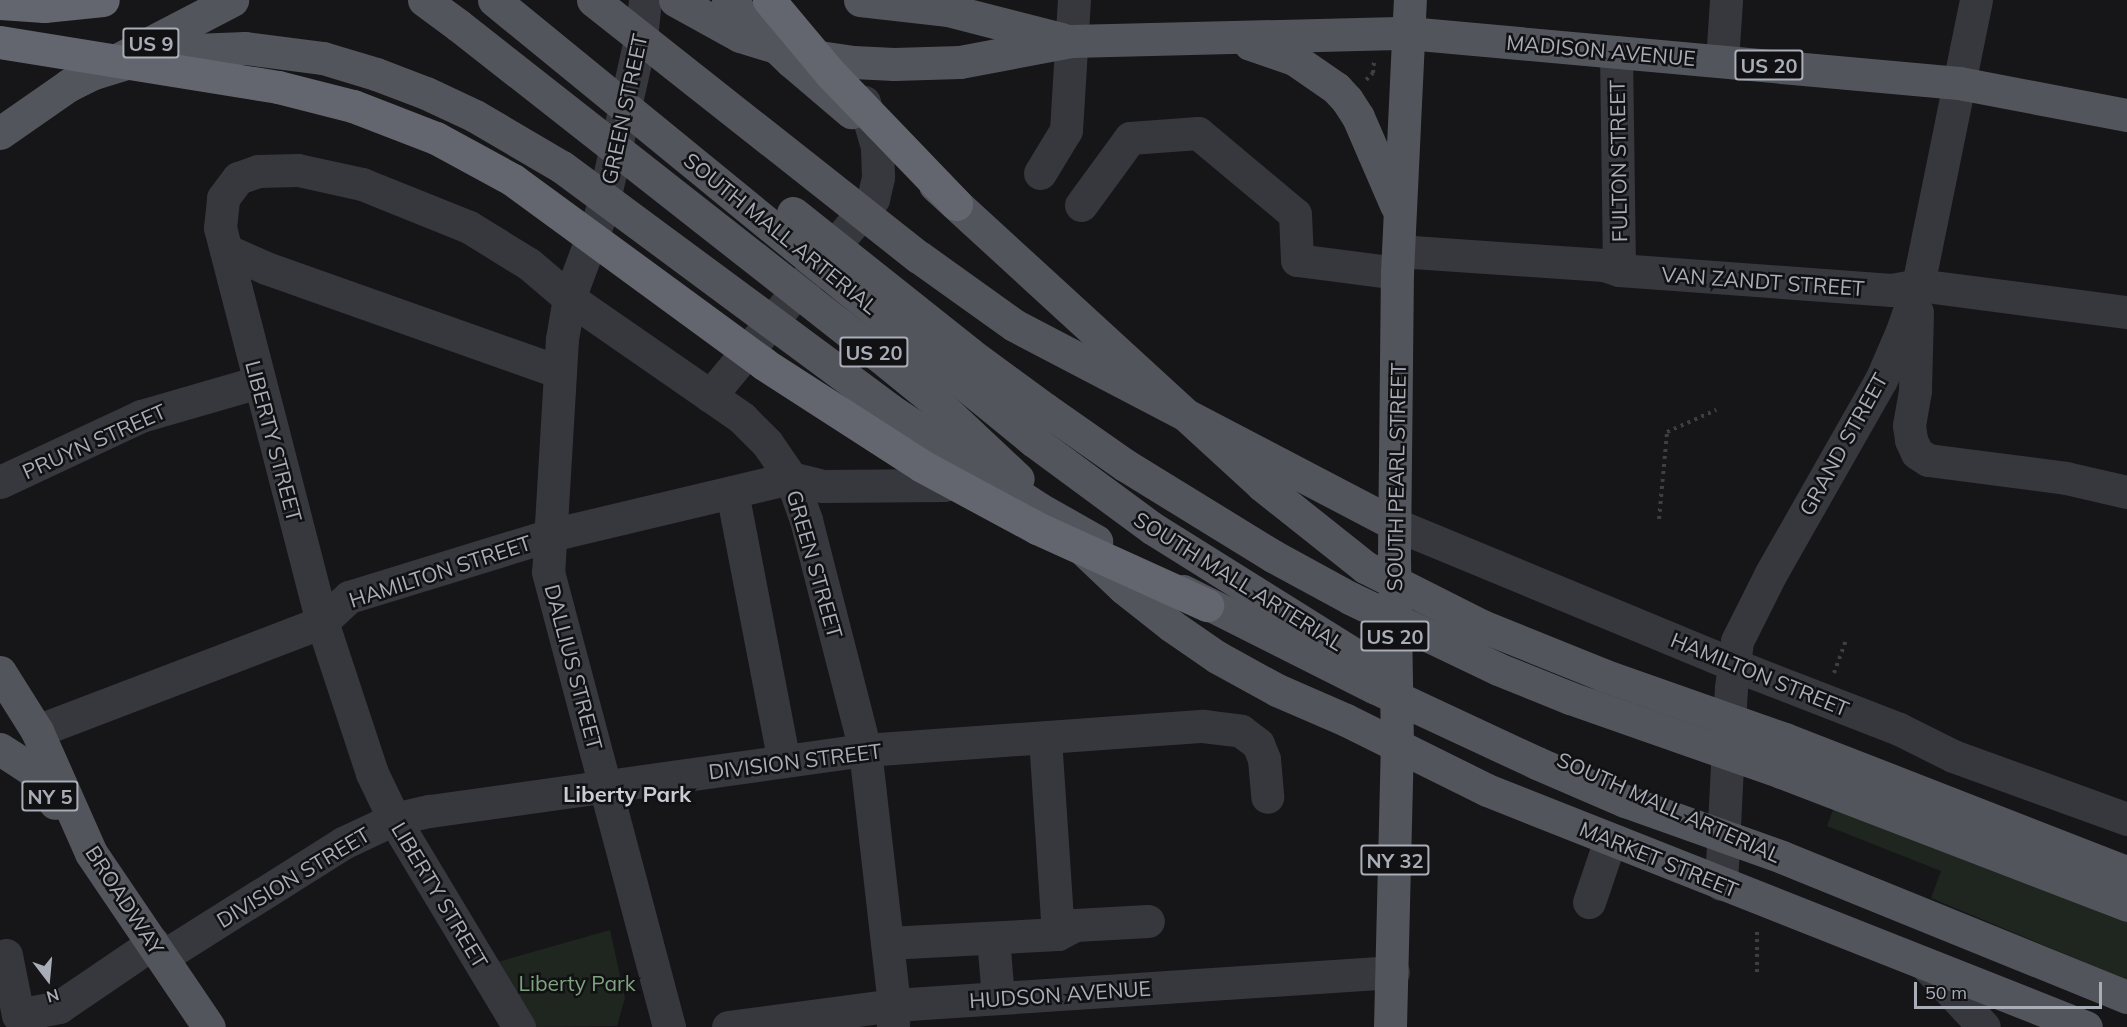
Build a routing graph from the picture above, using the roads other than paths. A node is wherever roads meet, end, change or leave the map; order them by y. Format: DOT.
graph roads {
  1 [pos="24,0"];
  2 [pos="103,0"];
  3 [pos="232,0"];
  4 [pos="424,0"];
  5 [pos="494,0"];
  6 [pos="529,0"];
  7 [pos="593,0"];
  8 [pos="645,0"];
  9 [pos="675,0"];
  10 [pos="728,0"];
  11 [pos="769,0"];
  12 [pos="860,0"];
  13 [pos="1074,0"];
  14 [pos="1410,0"];
  15 [pos="1726,0"];
  16 [pos="1976,0"];
  17 [pos="0,3"];
  18 [pos="1408,33"];
  19 [pos="1234,38"];
  20 [pos="1071,41"];
  21 [pos="0,42"];
  22 [pos="1616,52"];
  23 [pos="0,53"];
  24 [pos="1722,61"];
  25 [pos="853,62"];
  26 [pos="1959,83"];
  27 [pos="69,85"];
  28 [pos="2127,115"];
  29 [pos="0,133"];
  30 [pos="1040,173"];
  31 [pos="956,204"];
  32 [pos="1081,205"];
  33 [pos="1399,212"];
  34 [pos="226,250"];
  35 [pos="1398,262"];
  36 [pos="1619,270"];
  37 [pos="1918,285"];
  38 [pos="569,298"];
  39 [pos="2127,312"];
  40 [pos="560,372"];
  41 [pos="259,382"];
  42 [pos="710,396"];
  43 [pos="791,478"];
  44 [pos="0,482"];
  45 [pos="945,485"];
  46 [pos="732,492"];
  47 [pos="2127,492"];
  48 [pos="1394,524"];
  49 [pos="550,535"];
  50 [pos="1207,605"];
  51 [pos="322,622"];
  52 [pos="1734,665"];
  53 [pos="0,672"];
  54 [pos="37,731"];
  55 [pos="1045,737"];
  56 [pos="1397,747"];
  57 [pos="0,749"];
  58 [pos="865,750"];
  59 [pos="784,761"];
  60 [pos="606,786"];
  61 [pos="1267,797"];
  62 [pos="394,819"];
  63 [pos="2127,819"];
  64 [pos="1610,840"];
  65 [pos="91,853"];
  66 [pos="1782,857"];
  67 [pos="2127,872"];
  68 [pos="1721,884"];
  69 [pos="1589,902"];
  70 [pos="2127,905"];
  71 [pos="1148,921"];
  72 [pos="1058,934"];
  73 [pos="993,938"];
  74 [pos="887,943"];
  75 [pos="158,950"];
  76 [pos="6,955"];
  77 [pos="1925,964"];
  78 [pos="1393,972"];
  79 [pos="2127,997"];
  80 [pos="998,998"];
  81 [pos="894,1016"];
  82 [pos="49,1018"];
  83 [pos="208,1027"];
  84 [pos="519,1027"];
  85 [pos="669,1027"];
  86 [pos="728,1027"];
  87 [pos="1390,1027"];
  88 [pos="1984,1027"];
  89 [pos="2036,1027"];
  90 [pos="2086,1027"];
  1 -- 23 [label="main road"];
  2 -- 17 [label="highway, bridge"];
  3 -- 27 [label="main road, US 9, bridge"];
  4 -- 56 [label="main road, US 20, bridge"];
  5 -- 66 [label="main road, SOUTH MALL ARTERIAL, bridge"];
  6 -- 70 [label="main road, SOUTH MALL ARTERIAL, bridge"];
  7 -- 48 [label="main road, bridge"];
  8 -- 38 [label="street, GREEN STREET"];
  9 -- 25 [label="main road, MADISON AVENUE"];
  10 -- 31 [label="main road, bridge"];
  11 -- 31 [label="highway, bridge"];
  12 -- 20 [label="main road, MADISON AVENUE"];
  13 -- 20 [label="street"];
  14 -- 18 [label="main road, SOUTH PEARL STREET"];
  15 -- 24 [label="street"];
  16 -- 26 [label="street, GRAND STREET"];
  18 -- 19 [label="main road, MADISON AVENUE"];
  18 -- 22 [label="main road, MADISON AVENUE / US 20"];
  18 -- 33 [label="main road, SOUTH PEARL STREET / US 20"];
  19 -- 20 [label="main road, MADISON AVENUE"];
  19 -- 33 [label="main road"];
  20 -- 25 [label="main road, MADISON AVENUE"];
  20 -- 30 [label="street"];
  21 -- 50 [label="highway, bridge"];
  22 -- 24 [label="main road, MADISON AVENUE / US 20"];
  22 -- 36 [label="street, FULTON STREET"];
  24 -- 26 [label="main road, MADISON AVENUE / US 20"];
  25 -- 42 [label="street"];
  26 -- 28 [label="main road, MADISON AVENUE / US 20"];
  26 -- 37 [label="street, GRAND STREET"];
  27 -- 29 [label="main road, US 9"];
  27 -- 50 [label="main road, bridge"];
  31 -- 67 [label="main road, bridge"];
  32 -- 35 [label="street, VAN ZANDT STREET"];
  33 -- 35 [label="main road, SOUTH PEARL STREET / US 20"];
  34 -- 38 [label="street, LIBERTY STREET"];
  34 -- 40 [label="street"];
  34 -- 41 [label="street, LIBERTY STREET"];
  35 -- 36 [label="street, VAN ZANDT STREET"];
  35 -- 48 [label="main road, SOUTH PEARL STREET / US 20"];
  36 -- 37 [label="street, VAN ZANDT STREET"];
  37 -- 39 [label="street, VAN ZANDT STREET"];
  37 -- 47 [label="street"];
  37 -- 52 [label="street, GRAND STREET"];
  38 -- 40 [label="street, DALLIUS STREET"];
  38 -- 42 [label="street, GREEN STREET"];
  40 -- 49 [label="street, DALLIUS STREET"];
  41 -- 44 [label="street, PRUYN STREET"];
  41 -- 51 [label="street, LIBERTY STREET"];
  42 -- 43 [label="street, GREEN STREET"];
  43 -- 45 [label="street"];
  43 -- 46 [label="street, HAMILTON STREET"];
  43 -- 58 [label="street, GREEN STREET"];
  46 -- 49 [label="street, HAMILTON STREET"];
  46 -- 59 [label="street"];
  48 -- 52 [label="street, HAMILTON STREET"];
  48 -- 56 [label="main road, SOUTH PEARL STREET / US 20"];
  49 -- 51 [label="street, HAMILTON STREET"];
  49 -- 60 [label="street, DALLIUS STREET"];
  50 -- 66 [label="main road, bridge"];
  51 -- 54 [label="street, HAMILTON STREET"];
  51 -- 62 [label="street, LIBERTY STREET"];
  52 -- 63 [label="street, HAMILTON STREET"];
  52 -- 68 [label="street, GRAND STREET"];
  53 -- 54 [label="main road, BROADWAY"];
  54 -- 65 [label="main road, BROADWAY"];
  55 -- 58 [label="street, DIVISION STREET"];
  55 -- 61 [label="street, DIVISION STREET"];
  55 -- 72 [label="street"];
  56 -- 64 [label="main road, MARKET STREET"];
  56 -- 78 [label="main road, SOUTH PEARL STREET / NY 32"];
  57 -- 65 [label="main road, NY 5"];
  58 -- 59 [label="street, DIVISION STREET"];
  58 -- 74 [label="street, GREEN STREET"];
  59 -- 60 [label="street, DIVISION STREET"];
  60 -- 62 [label="street, DIVISION STREET"];
  60 -- 85 [label="street, DALLIUS STREET"];
  62 -- 75 [label="street, DIVISION STREET"];
  62 -- 84 [label="street, LIBERTY STREET"];
  64 -- 68 [label="main road, MARKET STREET"];
  64 -- 69 [label="street"];
  65 -- 75 [label="main road, BROADWAY / NY 5"];
  66 -- 79 [label="main road, SOUTH MALL ARTERIAL"];
  68 -- 77 [label="main road, MARKET STREET"];
  71 -- 72 [label="street"];
  72 -- 73 [label="street"];
  73 -- 74 [label="street"];
  73 -- 80 [label="street"];
  74 -- 81 [label="street, GREEN STREET"];
  75 -- 82 [label="street, DIVISION STREET"];
  75 -- 83 [label="main road, BROADWAY / NY 5"];
  76 -- 82 [label="street, DIVISION STREET"];
  77 -- 88 [label="street"];
  77 -- 89 [label="main road"];
  77 -- 90 [label="main road"];
  78 -- 80 [label="street, HUDSON AVENUE"];
  78 -- 87 [label="main road, SOUTH PEARL STREET / NY 32"];
  80 -- 81 [label="street, HUDSON AVENUE"];
  81 -- 86 [label="street, HUDSON AVENUE"];
}
